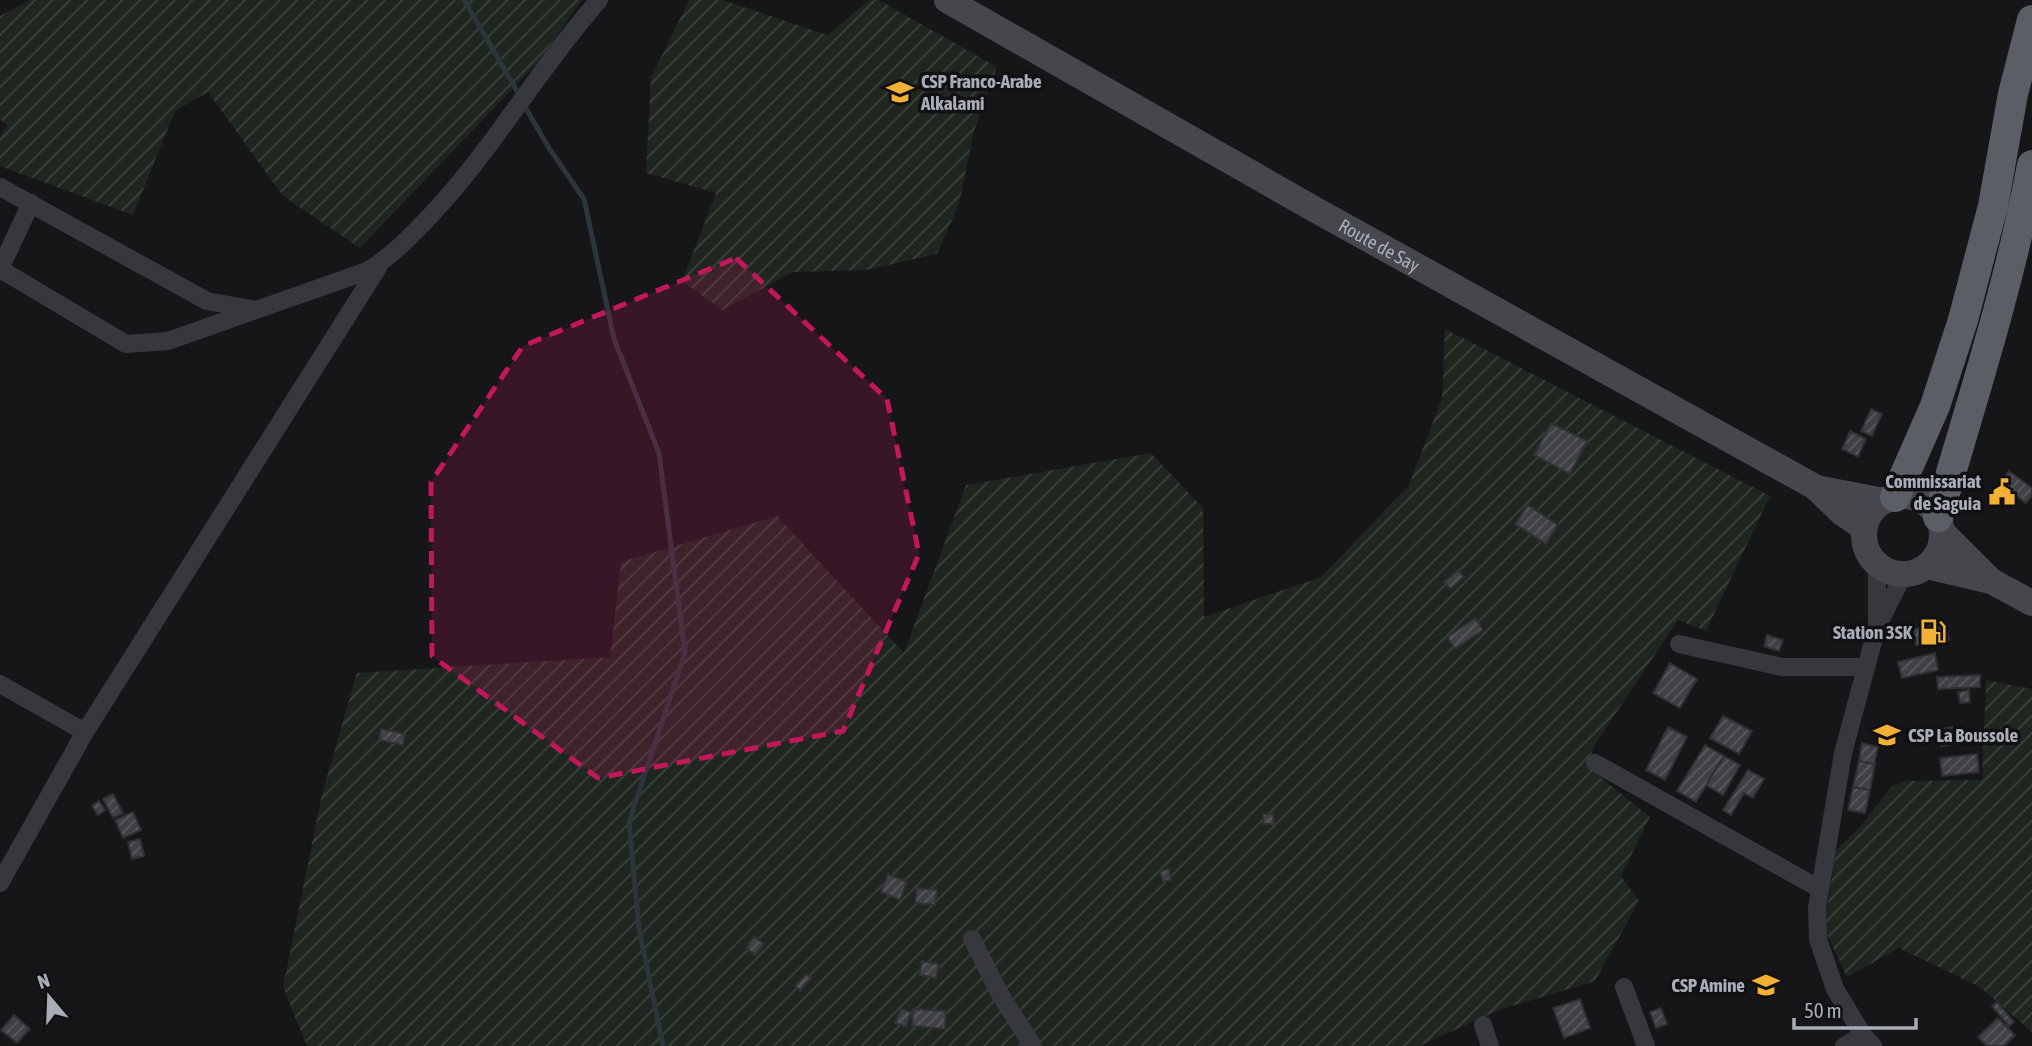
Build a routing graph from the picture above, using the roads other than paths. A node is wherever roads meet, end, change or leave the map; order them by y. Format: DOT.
graph roads {
  1 [pos="599,0"];
  2 [pos="947,0"];
  3 [pos="982,10"];
  4 [pos="2032,20"];
  5 [pos="2032,165"];
  6 [pos="0,187"];
  7 [pos="30,204"];
  8 [pos="382,262"];
  9 [pos="0,269"];
  10 [pos="255,309"];
  11 [pos="1815,487"];
  12 [pos="1889,499"];
  13 [pos="1940,524"];
  14 [pos="1864,528"];
  15 [pos="1877,564"];
  16 [pos="1916,570"];
  17 [pos="1991,581"];
  18 [pos="2032,603"];
  19 [pos="1877,627"];
  20 [pos="1679,644"];
  21 [pos="1866,667"];
  22 [pos="0,684"];
  23 [pos="85,732"];
  24 [pos="1595,763"];
  25 [pos="0,883"];
  26 [pos="1821,889"];
  27 [pos="972,940"];
  28 [pos="1624,987"];
  29 [pos="1483,1025"];
  30 [pos="1868,1040"];
  31 [pos="1033,1046"];
  32 [pos="1490,1046"];
  33 [pos="1646,1046"];
  34 [pos="1844,1046"];
  1 -- 8 [label="street"];
  2 -- 3 [label="main road, Route de Say"];
  3 -- 11 [label="main road, Route de Say"];
  4 -- 12 [label="highway"];
  5 -- 13 [label="highway"];
  6 -- 7 [label="street"];
  7 -- 9 [label="street"];
  7 -- 10 [label="street"];
  8 -- 10 [label="street"];
  8 -- 23 [label="street"];
  9 -- 10 [label="street"];
  11 -- 12 [label="main road, Route de Say"];
  11 -- 14 [label="main road, Route de Say"];
  12 -- 13 [label="main road"];
  12 -- 14 [label="main road"];
  13 -- 16 [label="main road"];
  13 -- 17 [label="main road"];
  14 -- 15 [label="main road"];
  15 -- 16 [label="main road"];
  15 -- 19 [label="street"];
  16 -- 17 [label="main road"];
  16 -- 19 [label="street"];
  17 -- 18 [label="main road"];
  19 -- 21 [label="street"];
  20 -- 21 [label="street"];
  21 -- 26 [label="street"];
  22 -- 23 [label="street"];
  23 -- 25 [label="street"];
  24 -- 26 [label="street"];
  26 -- 30 [label="street"];
  27 -- 31 [label="street"];
  28 -- 33 [label="street"];
  29 -- 32 [label="street"];
  30 -- 34 [label="street"];
}
